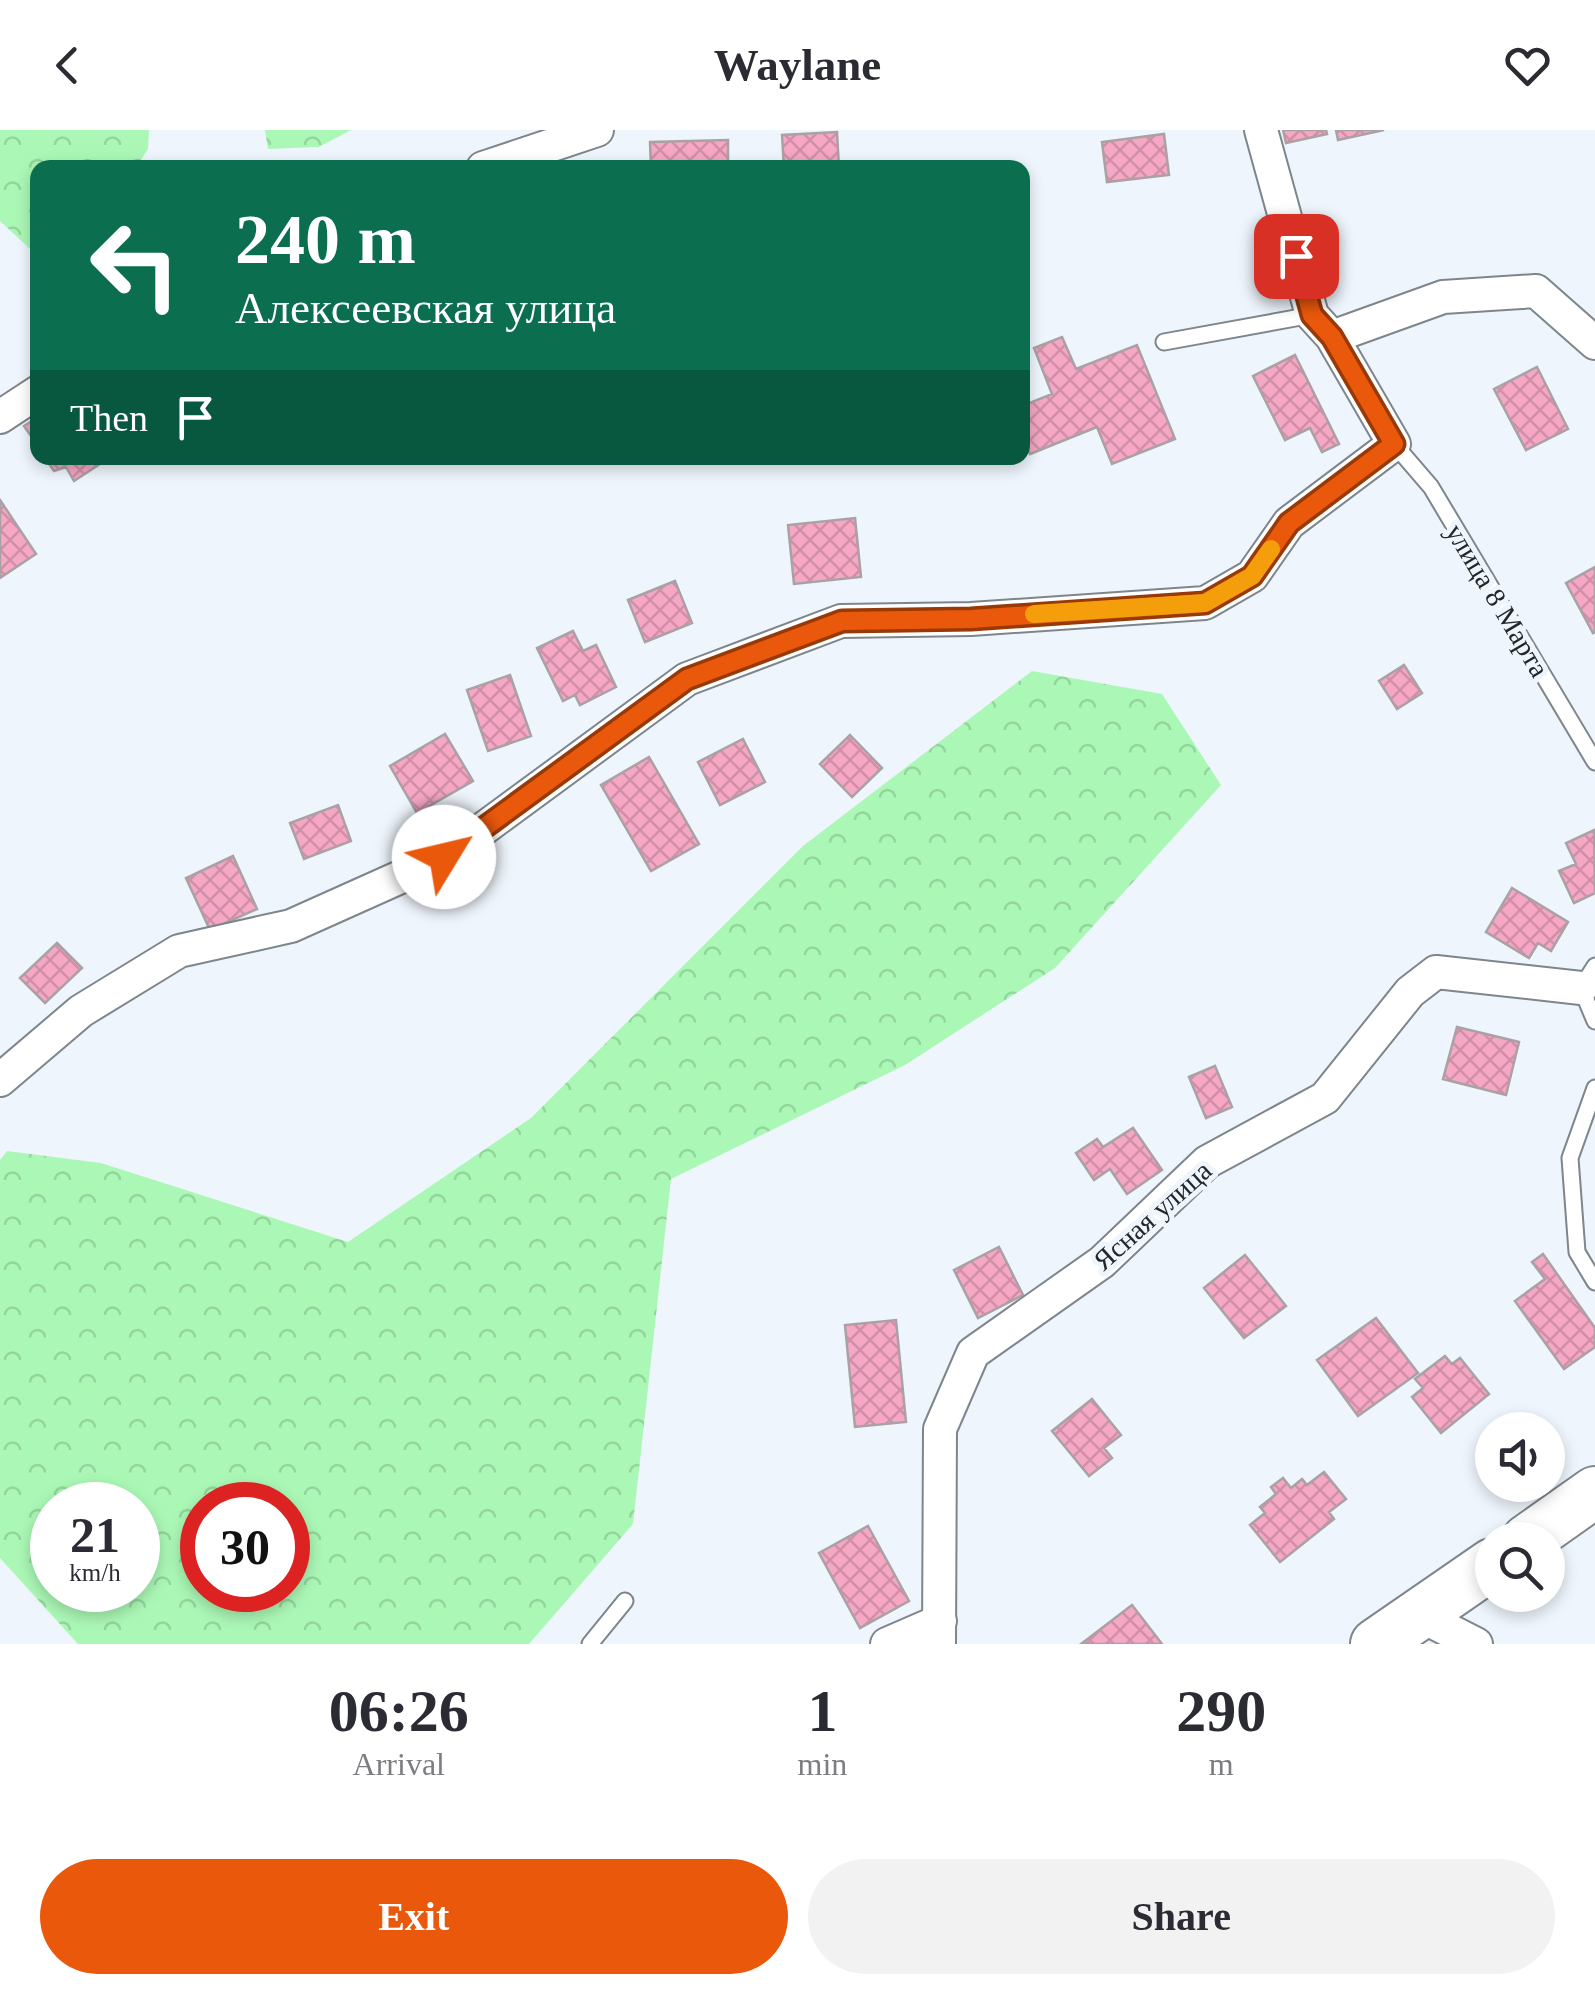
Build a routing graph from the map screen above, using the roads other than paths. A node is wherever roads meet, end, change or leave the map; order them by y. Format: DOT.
graph roads {
  1 [pos="597,130"];
  2 [pos="1261,130"];
  3 [pos="506,160"];
  4 [pos="1322,326"];
  5 [pos="1164,342"];
  6 [pos="1595,343"];
  7 [pos="30,397"];
  8 [pos="0,417"];
  9 [pos="1394,444"];
  10 [pos="1595,762"];
  11 [pos="1588,977"];
  12 [pos="1595,1021"];
  13 [pos="0,1080"];
  14 [pos="1595,1088"];
  15 [pos="1595,1282"];
  16 [pos="1595,1492"];
  17 [pos="1552,1522"];
  18 [pos="1475,1576"];
  19 [pos="625,1601"];
  20 [pos="1419,1615"];
  21 [pos="939,1632"];
  22 [pos="590,1644"];
  23 [pos="887,1644"];
  24 [pos="1376,1644"];
  25 [pos="1476,1644"];
  1 -- 3 [label="street"];
  2 -- 4 [label="street"];
  4 -- 5 [label="lane"];
  4 -- 6 [label="street"];
  4 -- 9 [label="street"];
  7 -- 8 [label="street"];
  9 -- 10 [label="lane, улица 8 Марта"];
  9 -- 13 [label="street"];
  11 -- 12 [label="lane"];
  11 -- 21 [label="street, Ясная улица"];
  14 -- 15 [label="lane"];
  16 -- 17 [label="main road"];
  18 -- 20 [label="main road"];
  19 -- 22 [label="lane"];
  20 -- 24 [label="main road"];
  20 -- 25 [label="street"];
  21 -- 23 [label="street"];
}
